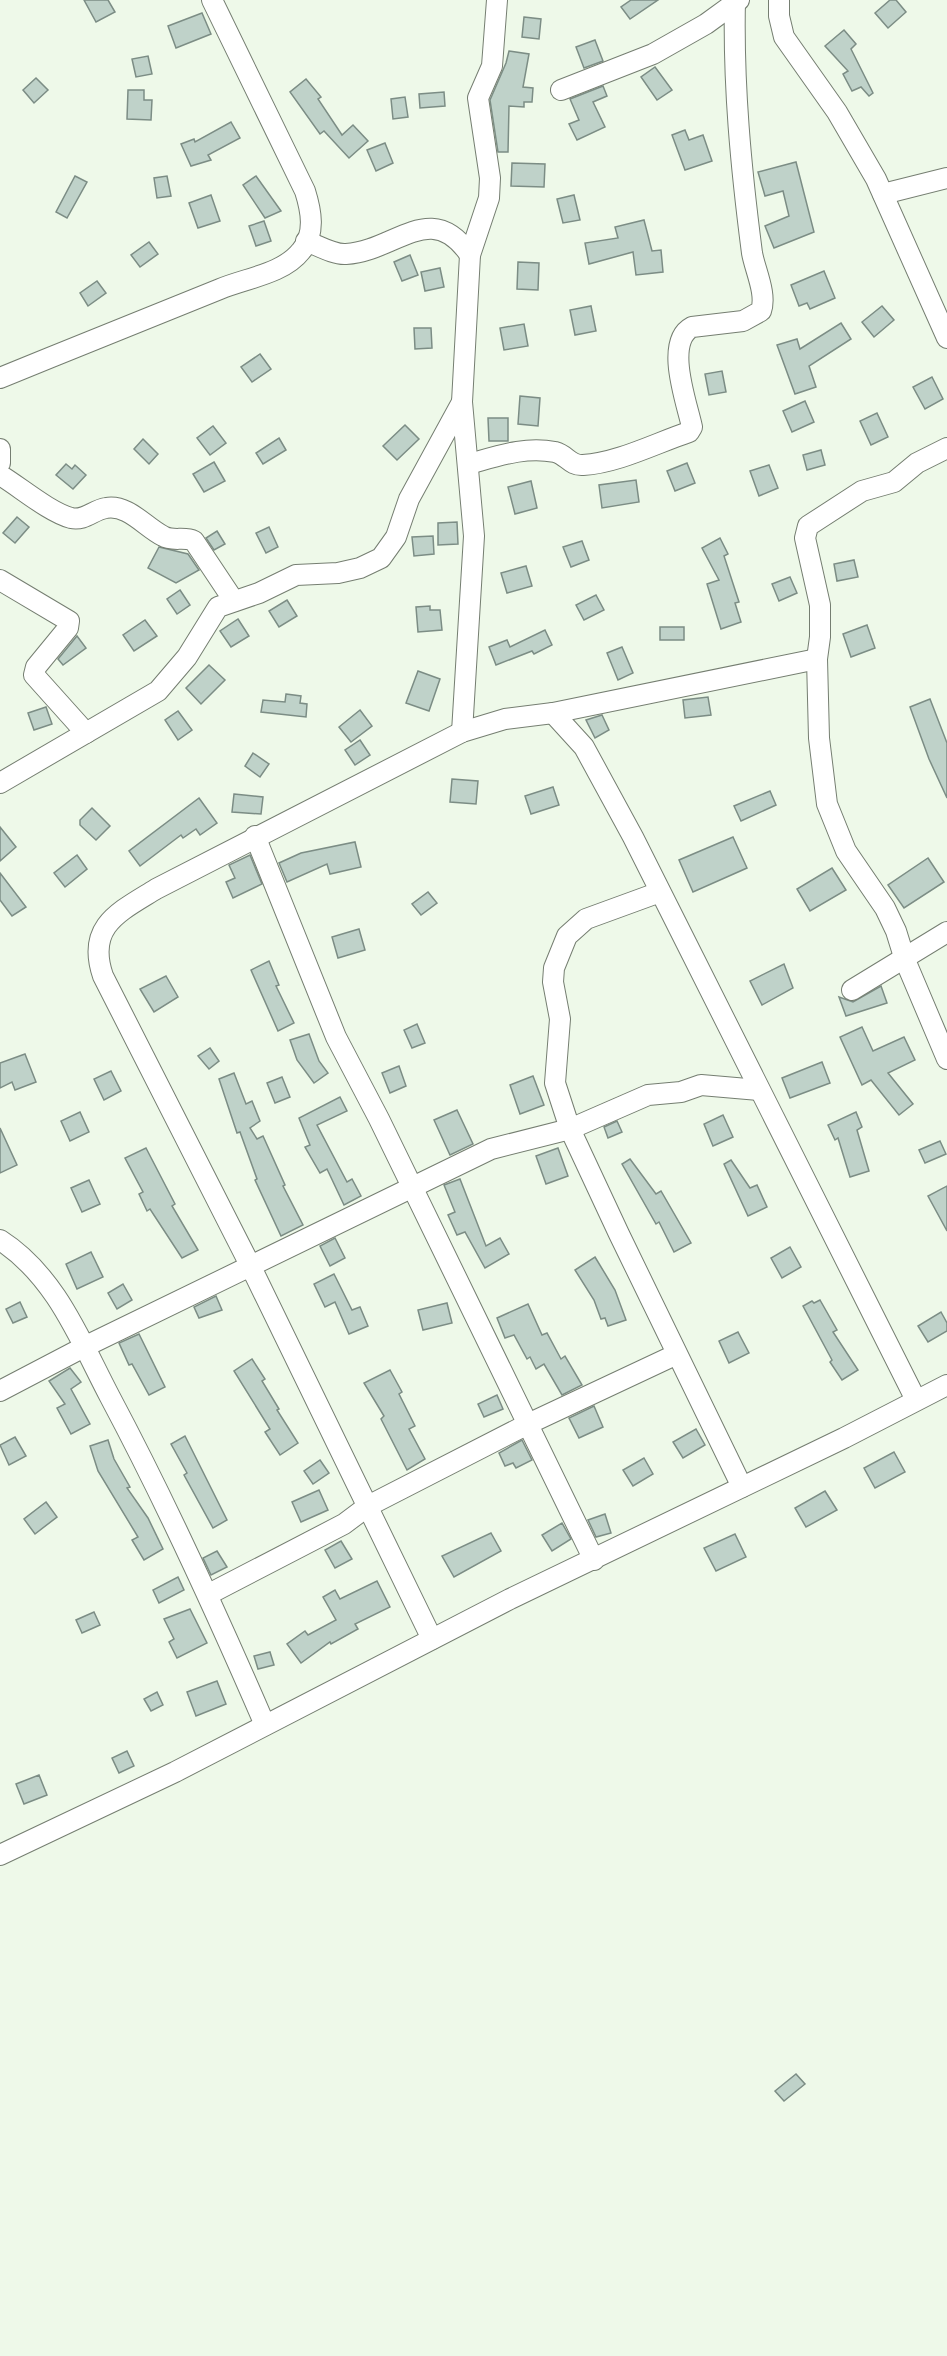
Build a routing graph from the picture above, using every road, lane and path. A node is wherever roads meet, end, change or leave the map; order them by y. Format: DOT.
graph roads {
  1 [pos="212,0"];
  2 [pos="497,0"];
  3 [pos="779,0"];
  4 [pos="737,1"];
  5 [pos="561,90"];
  6 [pos="947,178"];
  7 [pos="883,194"];
  8 [pos="306,241"];
  9 [pos="470,255"];
  10 [pos="947,338"];
  11 [pos="0,378"];
  12 [pos="462,402"];
  13 [pos="947,448"];
  14 [pos="0,449"];
  15 [pos="0,464"];
  16 [pos="469,464"];
  17 [pos="0,475"];
  18 [pos="0,580"];
  19 [pos="234,601"];
  20 [pos="817,659"];
  21 [pos="553,713"];
  22 [pos="462,732"];
  23 [pos="86,733"];
  24 [pos="0,783"];
  25 [pos="255,836"];
  26 [pos="660,892"];
  27 [pos="947,932"];
  28 [pos="905,960"];
  29 [pos="852,990"];
  30 [pos="947,1059"];
  31 [pos="759,1090"];
  32 [pos="570,1129"];
  33 [pos="413,1187"];
  34 [pos="0,1240"];
  35 [pos="251,1267"];
  36 [pos="84,1347"];
  37 [pos="675,1355"];
  38 [pos="947,1385"];
  39 [pos="0,1391"];
  40 [pos="916,1400"];
  41 [pos="528,1424"];
  42 [pos="742,1487"];
  43 [pos="368,1506"];
  44 [pos="594,1560"];
  45 [pos="209,1594"];
  46 [pos="432,1639"];
  47 [pos="265,1725"];
  48 [pos="0,1855"];
  1 -- 8 [label="street"];
  2 -- 9 [label="street"];
  3 -- 7 [label="street"];
  4 -- 5 [label="street"];
  4 -- 16 [label="street"];
  6 -- 7 [label="street"];
  7 -- 10 [label="street"];
  8 -- 9 [label="street"];
  8 -- 11 [label="street"];
  9 -- 12 [label="street"];
  12 -- 16 [label="street"];
  12 -- 19 [label="street"];
  13 -- 20 [label="street"];
  14 -- 15 [label="street"];
  16 -- 22 [label="street"];
  17 -- 19 [label="street"];
  18 -- 23 [label="street"];
  19 -- 23 [label="street"];
  20 -- 21 [label="street"];
  20 -- 28 [label="street"];
  21 -- 22 [label="street"];
  21 -- 26 [label="street"];
  22 -- 25 [label="street"];
  23 -- 24 [label="street"];
  25 -- 33 [label="street"];
  25 -- 35 [label="street"];
  26 -- 31 [label="street"];
  26 -- 32 [label="street"];
  27 -- 28 [label="street"];
  28 -- 29 [label="street"];
  28 -- 30 [label="street"];
  31 -- 32 [label="street"];
  31 -- 40 [label="street"];
  32 -- 33 [label="street"];
  32 -- 37 [label="street"];
  33 -- 35 [label="street"];
  33 -- 41 [label="street"];
  34 -- 36 [label="street"];
  35 -- 36 [label="street"];
  35 -- 43 [label="street"];
  36 -- 39 [label="street"];
  36 -- 45 [label="street"];
  37 -- 41 [label="street"];
  37 -- 42 [label="street"];
  38 -- 40 [label="street"];
  40 -- 42 [label="street"];
  41 -- 43 [label="street"];
  41 -- 44 [label="street"];
  42 -- 44 [label="street"];
  43 -- 45 [label="street"];
  43 -- 46 [label="street"];
  44 -- 46 [label="street"];
  45 -- 47 [label="street"];
  46 -- 47 [label="street"];
  47 -- 48 [label="street"];
}
